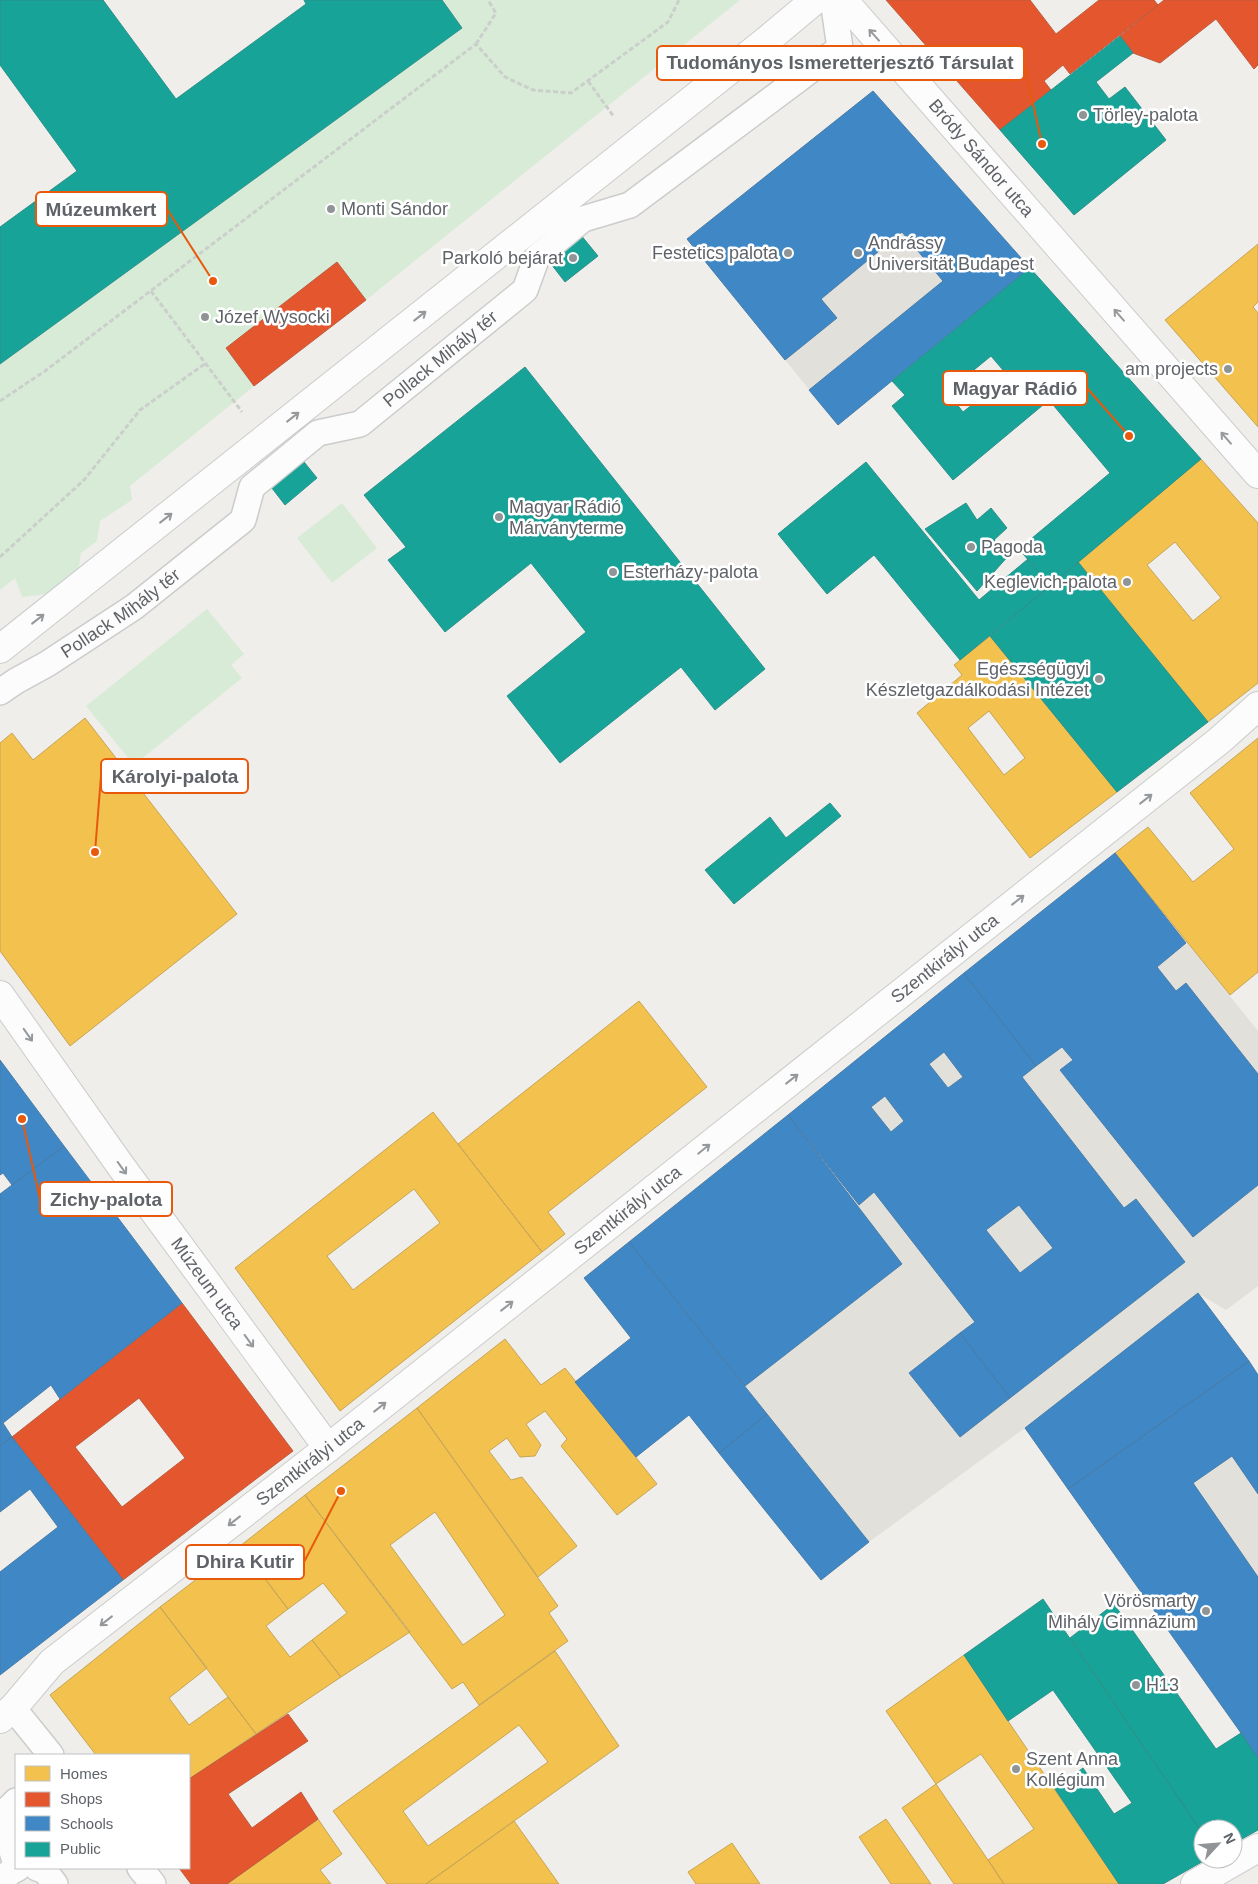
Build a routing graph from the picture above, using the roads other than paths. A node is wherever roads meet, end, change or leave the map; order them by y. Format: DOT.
graph roads {
  1 [pos="815,0"];
  2 [pos="833,0"];
  3 [pos="843,0"];
  4 [pos="1258,474"];
  5 [pos="0,649"];
  6 [pos="0,692"];
  7 [pos="1258,706"];
  8 [pos="0,995"];
  9 [pos="328,1448"];
  10 [pos="7,1713"];
  11 [pos="47,1753"];
  12 [pos="15,1802"];
  13 [pos="1258,1848"];
  14 [pos="39,1869"];
  15 [pos="141,1869"];
  16 [pos="8,1875"];
  17 [pos="55,1884"];
  18 [pos="152,1884"];
  19 [pos="1195,1884"];
  5 -- 1 [label="street, one-way"];
  2 -- 6 [label="street, Pollack Mihály tér"];
  4 -- 3 [label="street, Bródy Sándor utca, one-way"];
  9 -- 7 [label="street, Szentkirályi utca, one-way"];
  8 -- 9 [label="street, Múzeum utca, one-way"];
  9 -- 10 [label="street, Szentkirályi utca, one-way"];
  10 -- 11 [label="street"];
  12 -- 16 [label="street"];
  13 -- 19 [label="street"];
  14 -- 17 [label="street"];
  15 -- 18 [label="street"];
}
